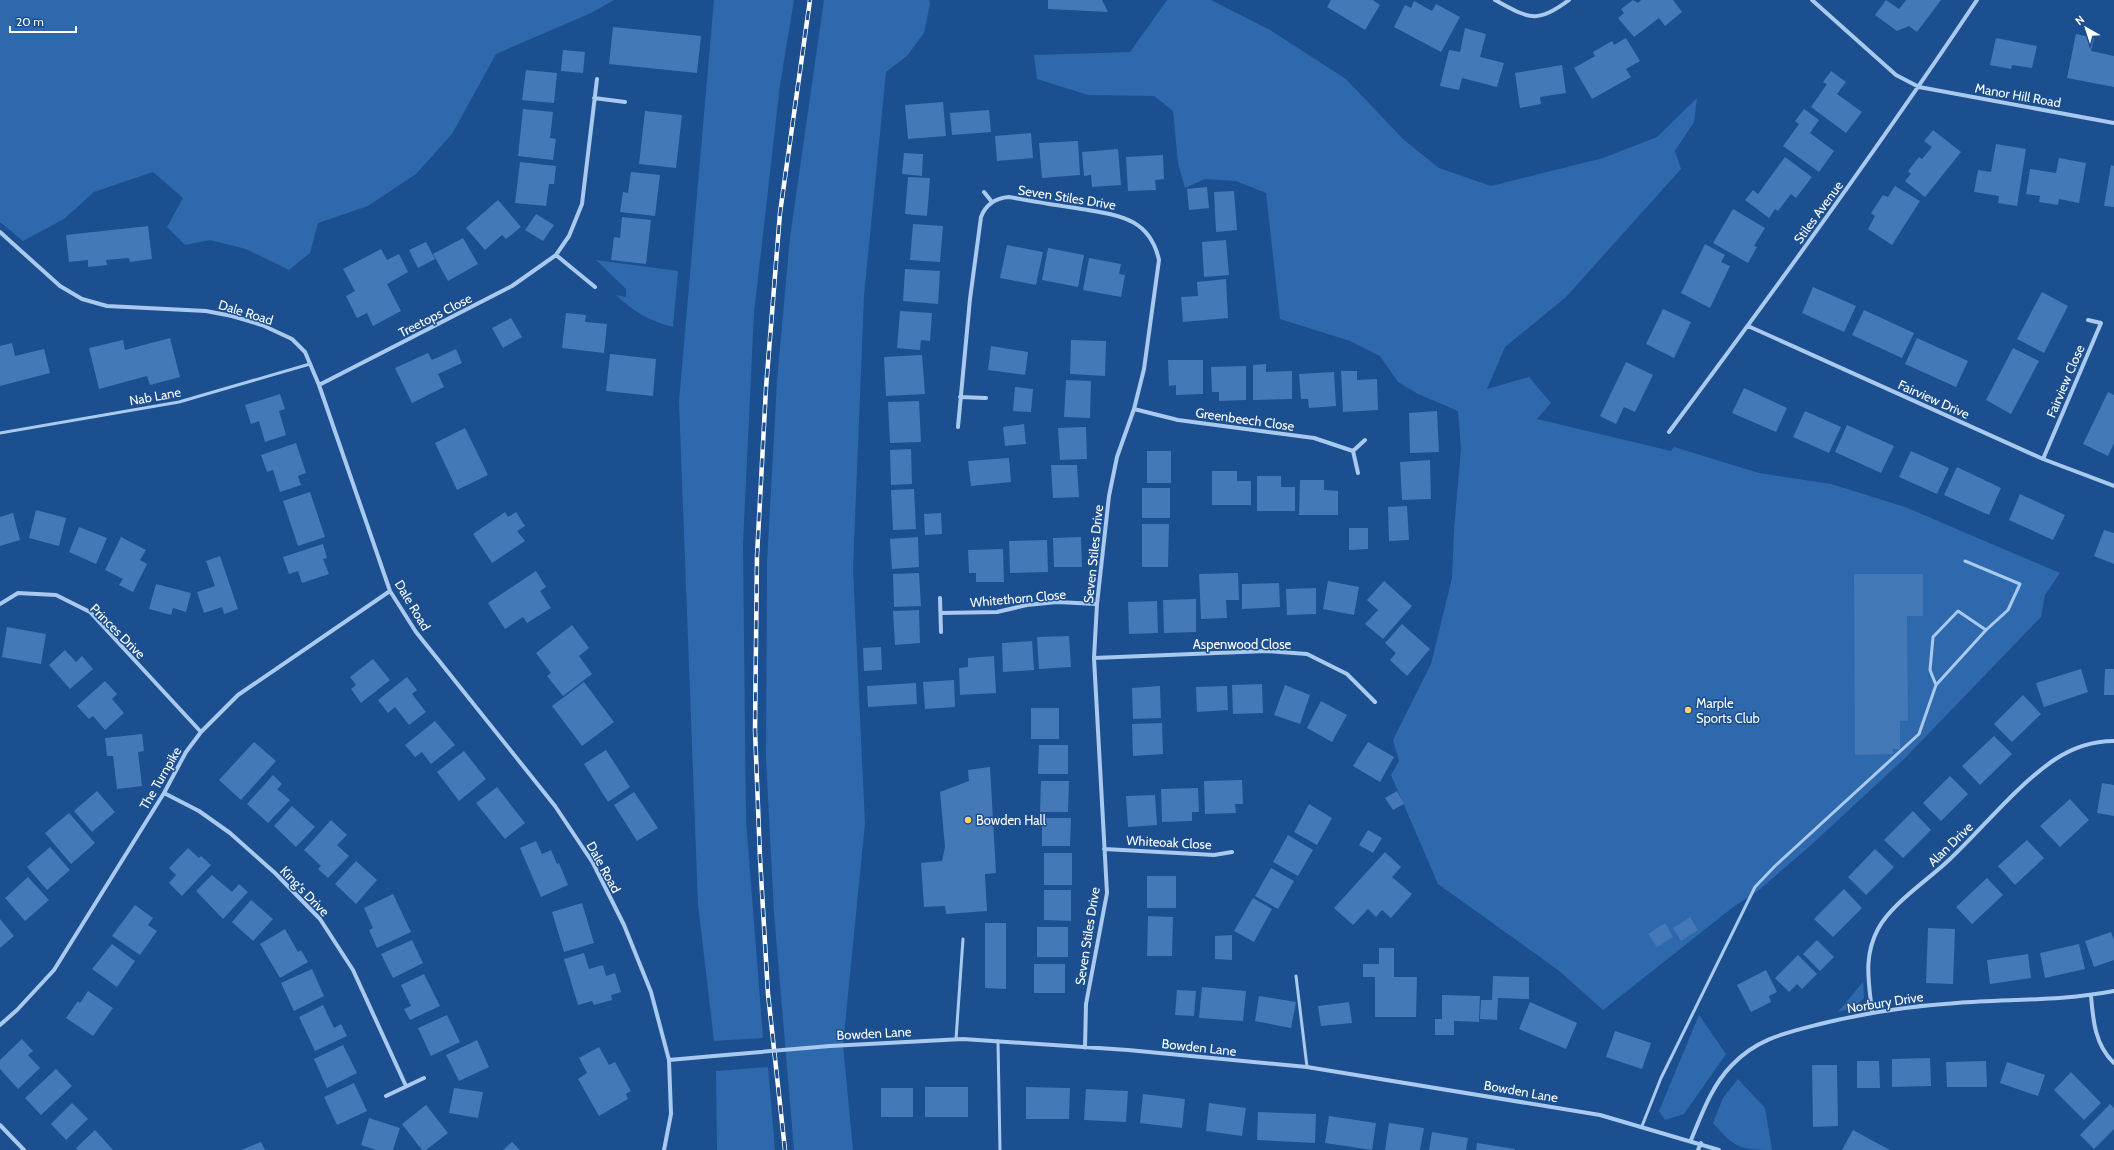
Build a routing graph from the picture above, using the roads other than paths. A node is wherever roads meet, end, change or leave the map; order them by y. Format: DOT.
graph roads {
  1 [pos="1495,0"];
  2 [pos="1569,0"];
  3 [pos="1812,0"];
  4 [pos="1977,0"];
  5 [pos="597,79"];
  6 [pos="1919,87"];
  7 [pos="594,98"];
  8 [pos="625,102"];
  9 [pos="2114,123"];
  10 [pos="984,192"];
  11 [pos="992,202"];
  12 [pos="0,232"];
  13 [pos="556,255"];
  14 [pos="595,287"];
  15 [pos="2088,320"];
  16 [pos="1748,326"];
  17 [pos="310,364"];
  18 [pos="319,385"];
  19 [pos="960,398"];
  20 [pos="986,398"];
  21 [pos="1134,409"];
  22 [pos="958,427"];
  23 [pos="1669,432"];
  24 [pos="0,433"];
  25 [pos="1365,440"];
  26 [pos="1353,452"];
  27 [pos="2043,459"];
  28 [pos="1358,473"];
  29 [pos="2114,486"];
  30 [pos="1965,560"];
  31 [pos="390,591"];
  32 [pos="940,598"];
  33 [pos="0,604"];
  34 [pos="1097,604"];
  35 [pos="940,613"];
  36 [pos="1986,630"];
  37 [pos="941,632"];
  38 [pos="1094,658"];
  39 [pos="1936,685"];
  40 [pos="1375,702"];
  41 [pos="201,732"];
  42 [pos="2114,741"];
  43 [pos="164,793"];
  44 [pos="1104,849"];
  45 [pos="1232,852"];
  46 [pos="963,939"];
  47 [pos="1296,976"];
  48 [pos="2114,991"];
  49 [pos="2091,996"];
  50 [pos="1872,1012"];
  51 [pos="0,1025"];
  52 [pos="956,1039"];
  53 [pos="998,1041"];
  54 [pos="1085,1048"];
  55 [pos="670,1060"];
  56 [pos="2114,1063"];
  57 [pos="1308,1068"];
  58 [pos="424,1078"];
  59 [pos="406,1086"];
  60 [pos="386,1096"];
  61 [pos="0,1125"];
  62 [pos="1642,1126"];
  63 [pos="1691,1140"];
  64 [pos="1701,1143"];
  65 [pos="24,1150"];
  66 [pos="664,1150"];
  67 [pos="1000,1150"];
  68 [pos="1698,1150"];
  69 [pos="1719,1150"];
  1 -- 2 [label="street"];
  3 -- 6 [label="street, Manor Hill Road"];
  4 -- 6 [label="street, Stiles Avenue"];
  5 -- 7 [label="street, Treetops Close"];
  6 -- 9 [label="street, Manor Hill Road"];
  6 -- 16 [label="street, Stiles Avenue"];
  7 -- 8 [label="street"];
  7 -- 13 [label="street, Treetops Close"];
  10 -- 11 [label="street"];
  11 -- 19 [label="street"];
  11 -- 21 [label="street, Seven Stiles Drive"];
  12 -- 17 [label="street, Dale Road"];
  13 -- 14 [label="street"];
  13 -- 18 [label="street, Treetops Close"];
  15 -- 27 [label="street, Fairview Close"];
  16 -- 23 [label="street, Stiles Avenue"];
  16 -- 27 [label="street, Fairview Drive"];
  17 -- 18 [label="street, Dale Road"];
  17 -- 24 [label="lane, Nab Lane"];
  18 -- 31 [label="street, Dale Road"];
  19 -- 20 [label="street"];
  19 -- 22 [label="street"];
  21 -- 26 [label="street, Greenbeech Close"];
  21 -- 34 [label="street, Seven Stiles Drive"];
  25 -- 26 [label="street"];
  26 -- 28 [label="street"];
  27 -- 29 [label="street, Fairview Drive"];
  30 -- 36 [label="lane"];
  31 -- 41 [label="street, The Turnpike"];
  31 -- 55 [label="street, Dale Road"];
  32 -- 35 [label="street"];
  33 -- 41 [label="street, Princes Drive"];
  34 -- 35 [label="street, Whitethorn Close"];
  34 -- 38 [label="street, Seven Stiles Drive"];
  35 -- 37 [label="street"];
  36 -- 39 [label="lane"];
  36 -- 39 [label="lane"];
  38 -- 40 [label="street, Aspenwood Close"];
  38 -- 44 [label="street, Seven Stiles Drive"];
  39 -- 62 [label="lane"];
  41 -- 43 [label="street, The Turnpike"];
  42 -- 50 [label="street, Alan Drive"];
  43 -- 51 [label="street, The Turnpike"];
  43 -- 59 [label="street, King's Drive"];
  44 -- 45 [label="street, Whiteoak Close"];
  44 -- 54 [label="street, Seven Stiles Drive"];
  46 -- 52 [label="lane"];
  47 -- 57 [label="lane"];
  48 -- 49 [label="street, Norbury Drive"];
  49 -- 50 [label="street, Norbury Drive"];
  49 -- 56 [label="street"];
  50 -- 63 [label="street, Norbury Drive"];
  52 -- 53 [label="street, Bowden Lane"];
  52 -- 55 [label="street, Bowden Lane, bridge"];
  53 -- 54 [label="street, Bowden Lane"];
  53 -- 67 [label="lane"];
  54 -- 57 [label="street, Bowden Lane"];
  55 -- 66 [label="street, Dale Road"];
  57 -- 62 [label="street, Bowden Lane"];
  58 -- 59 [label="street"];
  59 -- 60 [label="street"];
  61 -- 65 [label="street"];
  62 -- 63 [label="street, Bowden Lane"];
  63 -- 64 [label="street, Bowden Lane"];
  64 -- 68 [label="street"];
  64 -- 69 [label="street, Bowden Lane"];
}
